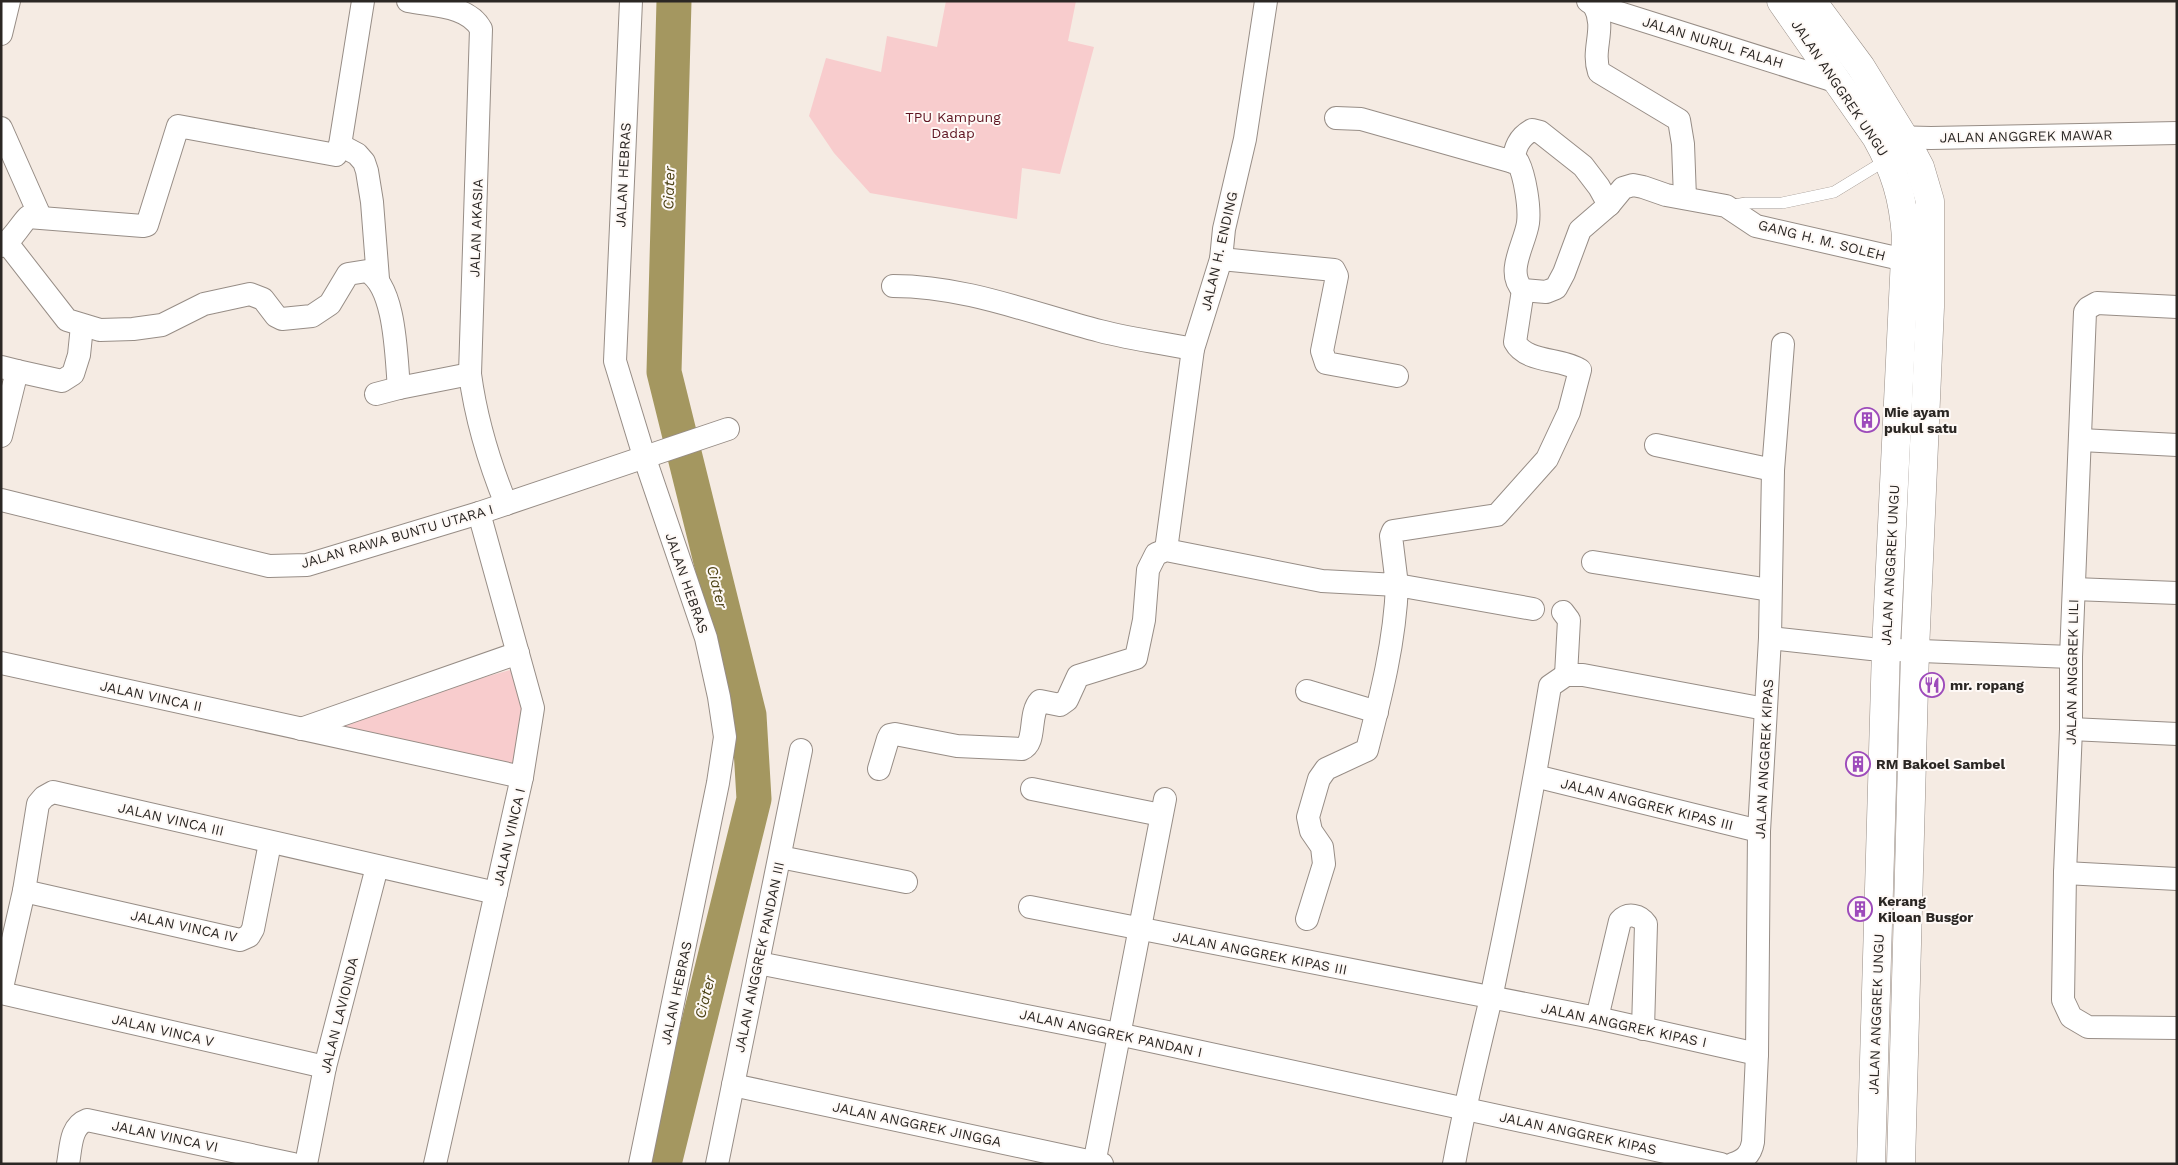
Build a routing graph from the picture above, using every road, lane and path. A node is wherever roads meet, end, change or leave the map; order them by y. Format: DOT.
graph roads {
  1 [pos="9,1"];
  2 [pos="363,1"];
  3 [pos="408,1"];
  4 [pos="631,1"];
  5 [pos="1266,1"];
  6 [pos="1781,1"];
  7 [pos="1812,1"];
  8 [pos="1591,3"];
  9 [pos="1,34"];
  10 [pos="1838,82"];
  11 [pos="1336,118"];
  12 [pos="1,128"];
  13 [pos="2177,133"];
  14 [pos="1904,138"];
  15 [pos="340,145"];
  16 [pos="1882,148"];
  17 [pos="1513,162"];
  18 [pos="1685,198"];
  19 [pos="1609,206"];
  20 [pos="1726,206"];
  21 [pos="40,216"];
  22 [pos="4,244"];
  23 [pos="1221,259"];
  24 [pos="1904,260"];
  25 [pos="378,279"];
  26 [pos="893,286"];
  27 [pos="1523,290"];
  28 [pos="2177,306"];
  29 [pos="82,326"];
  30 [pos="1783,344"];
  31 [pos="1193,349"];
  32 [pos="9,369"];
  33 [pos="470,374"];
  34 [pos="1397,376"];
  35 [pos="399,388"];
  36 [pos="376,394"];
  37 [pos="728,429"];
  38 [pos="1,436"];
  39 [pos="2081,440"];
  40 [pos="1656,445"];
  41 [pos="2177,445"];
  42 [pos="644,456"];
  43 [pos="1773,470"];
  44 [pos="1,500"];
  45 [pos="506,504"];
  46 [pos="479,513"];
  47 [pos="1166,550"];
  48 [pos="1594,562"];
  49 [pos="1396,585"];
  50 [pos="2074,588"];
  51 [pos="1770,590"];
  52 [pos="2177,593"];
  53 [pos="1533,609"];
  54 [pos="1563,612"];
  55 [pos="1770,638"];
  56 [pos="1886,649"];
  57 [pos="1915,650"];
  58 [pos="518,653"];
  59 [pos="2071,657"];
  60 [pos="1,663"];
  61 [pos="1574,675"];
  62 [pos="1307,690"];
  63 [pos="1765,709"];
  64 [pos="1376,712"];
  65 [pos="300,729"];
  66 [pos="2071,729"];
  67 [pos="2177,734"];
  68 [pos="802,750"];
  69 [pos="879,769"];
  70 [pos="1535,776"];
  71 [pos="522,777"];
  72 [pos="1032,789"];
  73 [pos="1759,831"];
  74 [pos="270,842"];
  75 [pos="780,857"];
  76 [pos="377,867"];
  77 [pos="2065,873"];
  78 [pos="2177,879"];
  79 [pos="906,882"];
  80 [pos="24,891"];
  81 [pos="496,893"];
  82 [pos="1030,907"];
  83 [pos="1307,919"];
  84 [pos="1138,929"];
  85 [pos="758,962"];
  86 [pos="1,993"];
  87 [pos="1491,998"];
  88 [pos="1597,1018"];
  89 [pos="2177,1028"];
  90 [pos="1643,1029"];
  91 [pos="1118,1034"];
  92 [pos="1757,1054"];
  93 [pos="325,1067"];
  94 [pos="733,1085"];
  95 [pos="1464,1108"];
  96 [pos="1097,1163"];
  97 [pos="68,1164"];
  98 [pos="293,1164"];
  99 [pos="306,1164"];
  100 [pos="435,1164"];
  101 [pos="640,1164"];
  102 [pos="717,1164"];
  103 [pos="1454,1164"];
  104 [pos="1721,1164"];
  105 [pos="1733,1164"];
  106 [pos="1871,1164"];
  107 [pos="1901,1164"];
  1 -- 9 [label="street"];
  2 -- 15 [label="street"];
  3 -- 33 [label="street, JALAN AKASIA"];
  4 -- 42 [label="street, JALAN HEBRAS"];
  5 -- 23 [label="street, JALAN H. ENDING"];
  6 -- 10 [label="street, JALAN ANGGREK UNGU"];
  7 -- 14 [label="street, JALAN ANGGREK UNGU"];
  8 -- 10 [label="street, JALAN NURUL FALAH"];
  8 -- 18 [label="street"];
  10 -- 16 [label="street, JALAN ANGGREK UNGU"];
  11 -- 17 [label="street"];
  12 -- 21 [label="street"];
  13 -- 14 [label="street, JALAN ANGGREK MAWAR"];
  14 -- 16 [label="street, JALAN ANGGREK MAWAR"];
  14 -- 57 [label="street, JALAN ANGGREK UNGU"];
  15 -- 21 [label="street"];
  15 -- 25 [label="street"];
  16 -- 20 [label="lane"];
  16 -- 24 [label="street, JALAN ANGGREK UNGU"];
  17 -- 19 [label="street"];
  17 -- 27 [label="street"];
  18 -- 19 [label="street, GANG H. M. SOLEH"];
  18 -- 20 [label="street, GANG H. M. SOLEH"];
  19 -- 27 [label="street, GANG H. M. SOLEH"];
  20 -- 24 [label="street, GANG H. M. SOLEH"];
  21 -- 22 [label="street"];
  22 -- 29 [label="street"];
  23 -- 31 [label="street, JALAN H. ENDING"];
  23 -- 34 [label="street"];
  24 -- 56 [label="street, JALAN ANGGREK UNGU"];
  25 -- 29 [label="street"];
  25 -- 35 [label="street"];
  26 -- 31 [label="street"];
  27 -- 49 [label="street"];
  28 -- 39 [label="street, JALAN ANGGREK LILI"];
  29 -- 32 [label="street"];
  30 -- 43 [label="street, JALAN ANGGREK KIPAS"];
  31 -- 47 [label="street, JALAN H. ENDING"];
  32 -- 38 [label="street"];
  33 -- 35 [label="street"];
  33 -- 45 [label="street, JALAN AKASIA"];
  35 -- 36 [label="street"];
  37 -- 42 [label="street, JALAN RAWA BUNTU UTARA I"];
  39 -- 41 [label="street"];
  39 -- 50 [label="street, JALAN ANGGREK LILI"];
  40 -- 43 [label="street"];
  42 -- 45 [label="street, JALAN RAWA BUNTU UTARA I"];
  42 -- 101 [label="street, JALAN HEBRAS"];
  43 -- 51 [label="street, JALAN ANGGREK KIPAS"];
  44 -- 46 [label="street, JALAN RAWA BUNTU UTARA I"];
  45 -- 46 [label="street, JALAN RAWA BUNTU UTARA I"];
  46 -- 58 [label="street, JALAN VINCA I"];
  47 -- 49 [label="street"];
  47 -- 69 [label="street"];
  48 -- 51 [label="street"];
  49 -- 53 [label="street"];
  49 -- 64 [label="street"];
  50 -- 52 [label="street"];
  50 -- 59 [label="street, JALAN ANGGREK LILI"];
  51 -- 55 [label="street, JALAN ANGGREK KIPAS"];
  54 -- 61 [label="street"];
  55 -- 56 [label="street"];
  55 -- 63 [label="street, JALAN ANGGREK KIPAS"];
  56 -- 57 [label="street"];
  56 -- 106 [label="street, JALAN ANGGREK UNGU"];
  57 -- 59 [label="street"];
  57 -- 107 [label="street, JALAN ANGGREK UNGU"];
  58 -- 65 [label="street"];
  58 -- 71 [label="street, JALAN VINCA I"];
  59 -- 66 [label="street, JALAN ANGGREK LILI"];
  60 -- 65 [label="street, JALAN VINCA II"];
  61 -- 63 [label="street"];
  61 -- 70 [label="street"];
  62 -- 64 [label="street"];
  63 -- 73 [label="street, JALAN ANGGREK KIPAS"];
  64 -- 83 [label="street"];
  65 -- 71 [label="street, JALAN VINCA II"];
  66 -- 67 [label="street"];
  66 -- 77 [label="street, JALAN ANGGREK LILI"];
  68 -- 75 [label="street, JALAN ANGGREK PANDAN III"];
  70 -- 73 [label="street, JALAN ANGGREK KIPAS III"];
  70 -- 87 [label="street"];
  71 -- 81 [label="street, JALAN VINCA I"];
  72 -- 84 [label="street"];
  73 -- 92 [label="street, JALAN ANGGREK KIPAS"];
  74 -- 76 [label="street, JALAN VINCA III"];
  74 -- 80 [label="street, JALAN VINCA IV"];
  74 -- 80 [label="street, JALAN VINCA III"];
  75 -- 79 [label="street"];
  75 -- 85 [label="street, JALAN ANGGREK PANDAN III"];
  76 -- 81 [label="street, JALAN VINCA III"];
  76 -- 93 [label="street, JALAN LAVIONDA"];
  77 -- 78 [label="street"];
  77 -- 89 [label="street, JALAN ANGGREK LILI"];
  80 -- 86 [label="street, JALAN VINCA III"];
  81 -- 100 [label="street, JALAN VINCA I"];
  82 -- 84 [label="street, JALAN ANGGREK KIPAS III"];
  84 -- 87 [label="street, JALAN ANGGREK KIPAS III"];
  84 -- 91 [label="street"];
  85 -- 91 [label="street, JALAN ANGGREK PANDAN I"];
  85 -- 94 [label="street, JALAN ANGGREK PANDAN III"];
  86 -- 93 [label="street, JALAN VINCA V"];
  87 -- 88 [label="street, JALAN ANGGREK KIPAS I"];
  87 -- 95 [label="street"];
  88 -- 90 [label="street, JALAN ANGGREK KIPAS I"];
  88 -- 90 [label="street"];
  90 -- 92 [label="street, JALAN ANGGREK KIPAS I"];
  91 -- 95 [label="street, JALAN ANGGREK PANDAN I"];
  91 -- 96 [label="street"];
  92 -- 105 [label="street, JALAN ANGGREK KIPAS"];
  93 -- 99 [label="street, JALAN LAVIONDA"];
  94 -- 96 [label="street, JALAN ANGGREK JINGGA"];
  94 -- 102 [label="street, JALAN ANGGREK PANDAN III"];
  95 -- 103 [label="street"];
  95 -- 104 [label="street, JALAN ANGGREK KIPAS"];
  97 -- 98 [label="street, JALAN VINCA VI"];
}
